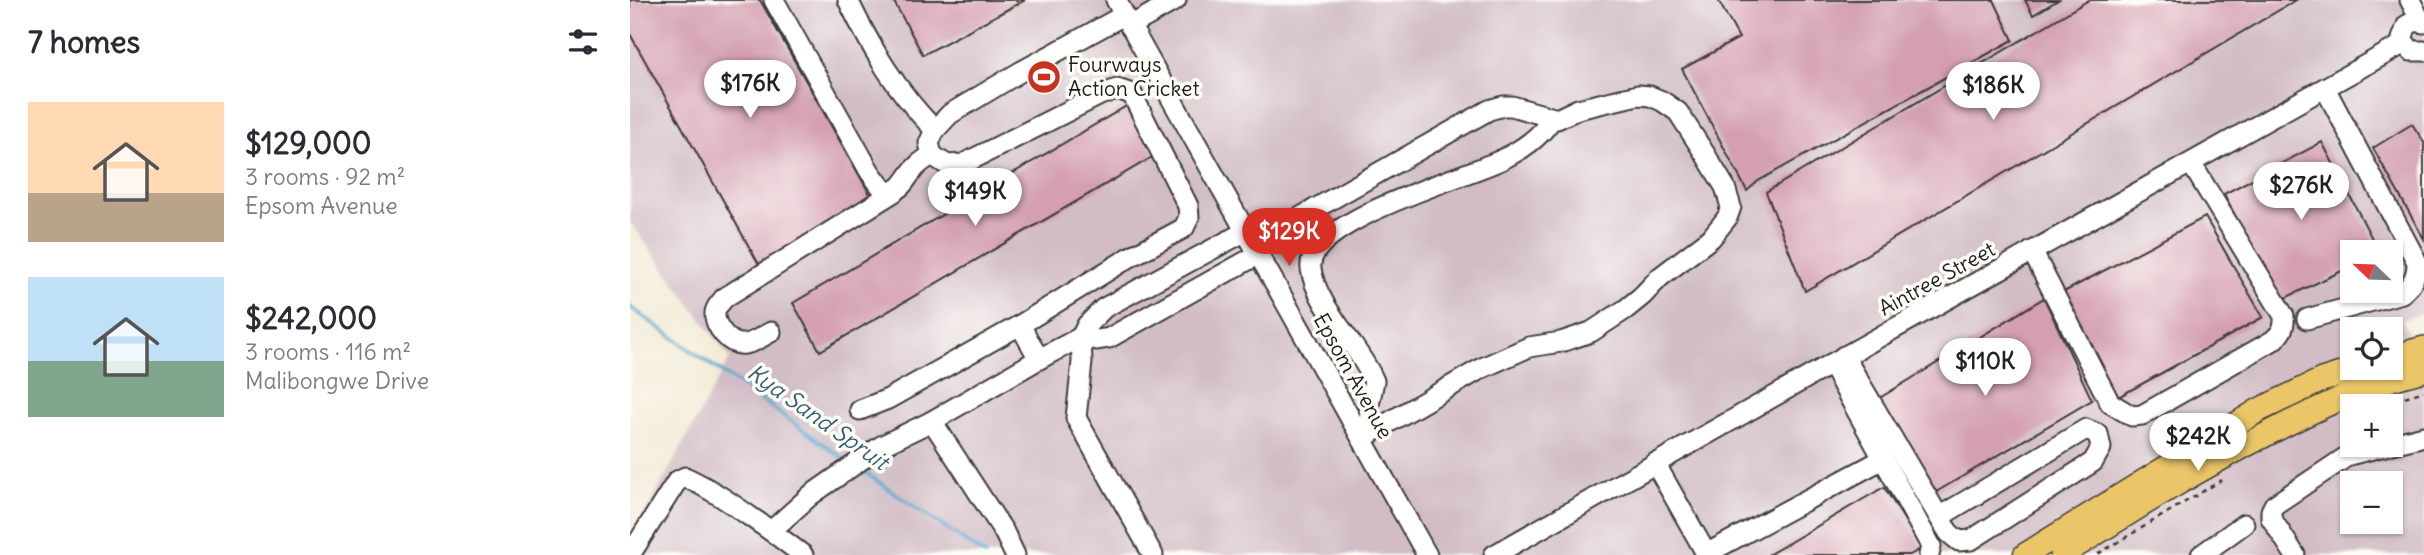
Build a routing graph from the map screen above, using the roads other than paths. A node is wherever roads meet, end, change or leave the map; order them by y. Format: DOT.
graph roads {
  1 [pos="774,0"];
  2 [pos="848,0"];
  3 [pos="1176,0"];
  4 [pos="2410,0"];
  5 [pos="1123,14"];
  6 [pos="2422,22"];
  7 [pos="2403,44"];
  8 [pos="2424,51"];
  9 [pos="2325,88"];
  10 [pos="1552,119"];
  11 [pos="935,130"];
  12 [pos="932,155"];
  13 [pos="2190,163"];
  14 [pos="894,192"];
  15 [pos="1253,243"];
  16 [pos="2032,251"];
  17 [pos="2307,319"];
  18 [pos="1020,325"];
  19 [pos="771,332"];
  20 [pos="1081,337"];
  21 [pos="2424,348"];
  22 [pos="2403,354"];
  23 [pos="1039,359"];
  24 [pos="1837,360"];
  25 [pos="2424,370"];
  26 [pos="2340,376"];
  27 [pos="860,410"];
  28 [pos="932,421"];
  29 [pos="1367,435"];
  30 [pos="2424,436"];
  31 [pos="1883,459"];
  32 [pos="2218,459"];
  33 [pos="1655,463"];
  34 [pos="1939,517"];
  35 [pos="2244,524"];
  36 [pos="771,531"];
  37 [pos="1707,554"];
  38 [pos="630,555"];
  39 [pos="803,555"];
  40 [pos="1015,555"];
  41 [pos="1153,555"];
  42 [pos="1427,555"];
  43 [pos="1494,555"];
  44 [pos="1929,555"];
  45 [pos="2025,555"];
  46 [pos="2062,555"];
  47 [pos="2201,555"];
  48 [pos="2295,555"];
  1 -- 14 [label="street"];
  2 -- 11 [label="street"];
  3 -- 5 [label="street"];
  4 -- 6 [label="street"];
  5 -- 11 [label="street"];
  5 -- 15 [label="street, Epsom Avenue"];
  6 -- 7 [label="street"];
  7 -- 8 [label="street"];
  7 -- 9 [label="street, Aintree Street"];
  9 -- 13 [label="street, Aintree Street"];
  9 -- 17 [label="street"];
  10 -- 15 [label="street"];
  10 -- 29 [label="street"];
  10 -- 29 [label="street"];
  11 -- 12 [label="street"];
  12 -- 14 [label="street"];
  12 -- 18 [label="street"];
  13 -- 16 [label="street, Aintree Street"];
  13 -- 16 [label="street"];
  14 -- 19 [label="street"];
  15 -- 20 [label="street"];
  15 -- 20 [label="street"];
  15 -- 29 [label="street, Epsom Avenue"];
  16 -- 24 [label="street, Aintree Street"];
  18 -- 23 [label="street"];
  18 -- 27 [label="street"];
  20 -- 23 [label="street"];
  20 -- 41 [label="street"];
  21 -- 22 [label="main road"];
  23 -- 28 [label="street"];
  24 -- 31 [label="street"];
  24 -- 33 [label="street, Aintree Street"];
  24 -- 34 [label="street"];
  25 -- 32 [label="main road"];
  26 -- 32 [label="main road"];
  28 -- 36 [label="street"];
  28 -- 40 [label="street"];
  29 -- 42 [label="street, Epsom Avenue"];
  30 -- 48 [label="street"];
  31 -- 37 [label="street"];
  31 -- 44 [label="street"];
  32 -- 45 [label="main road"];
  32 -- 46 [label="main road"];
  33 -- 37 [label="street"];
  33 -- 43 [label="street, Aintree Street"];
  34 -- 34 [label="street"];
  35 -- 47 [label="street"];
  36 -- 38 [label="street"];
  36 -- 39 [label="street"];
}
